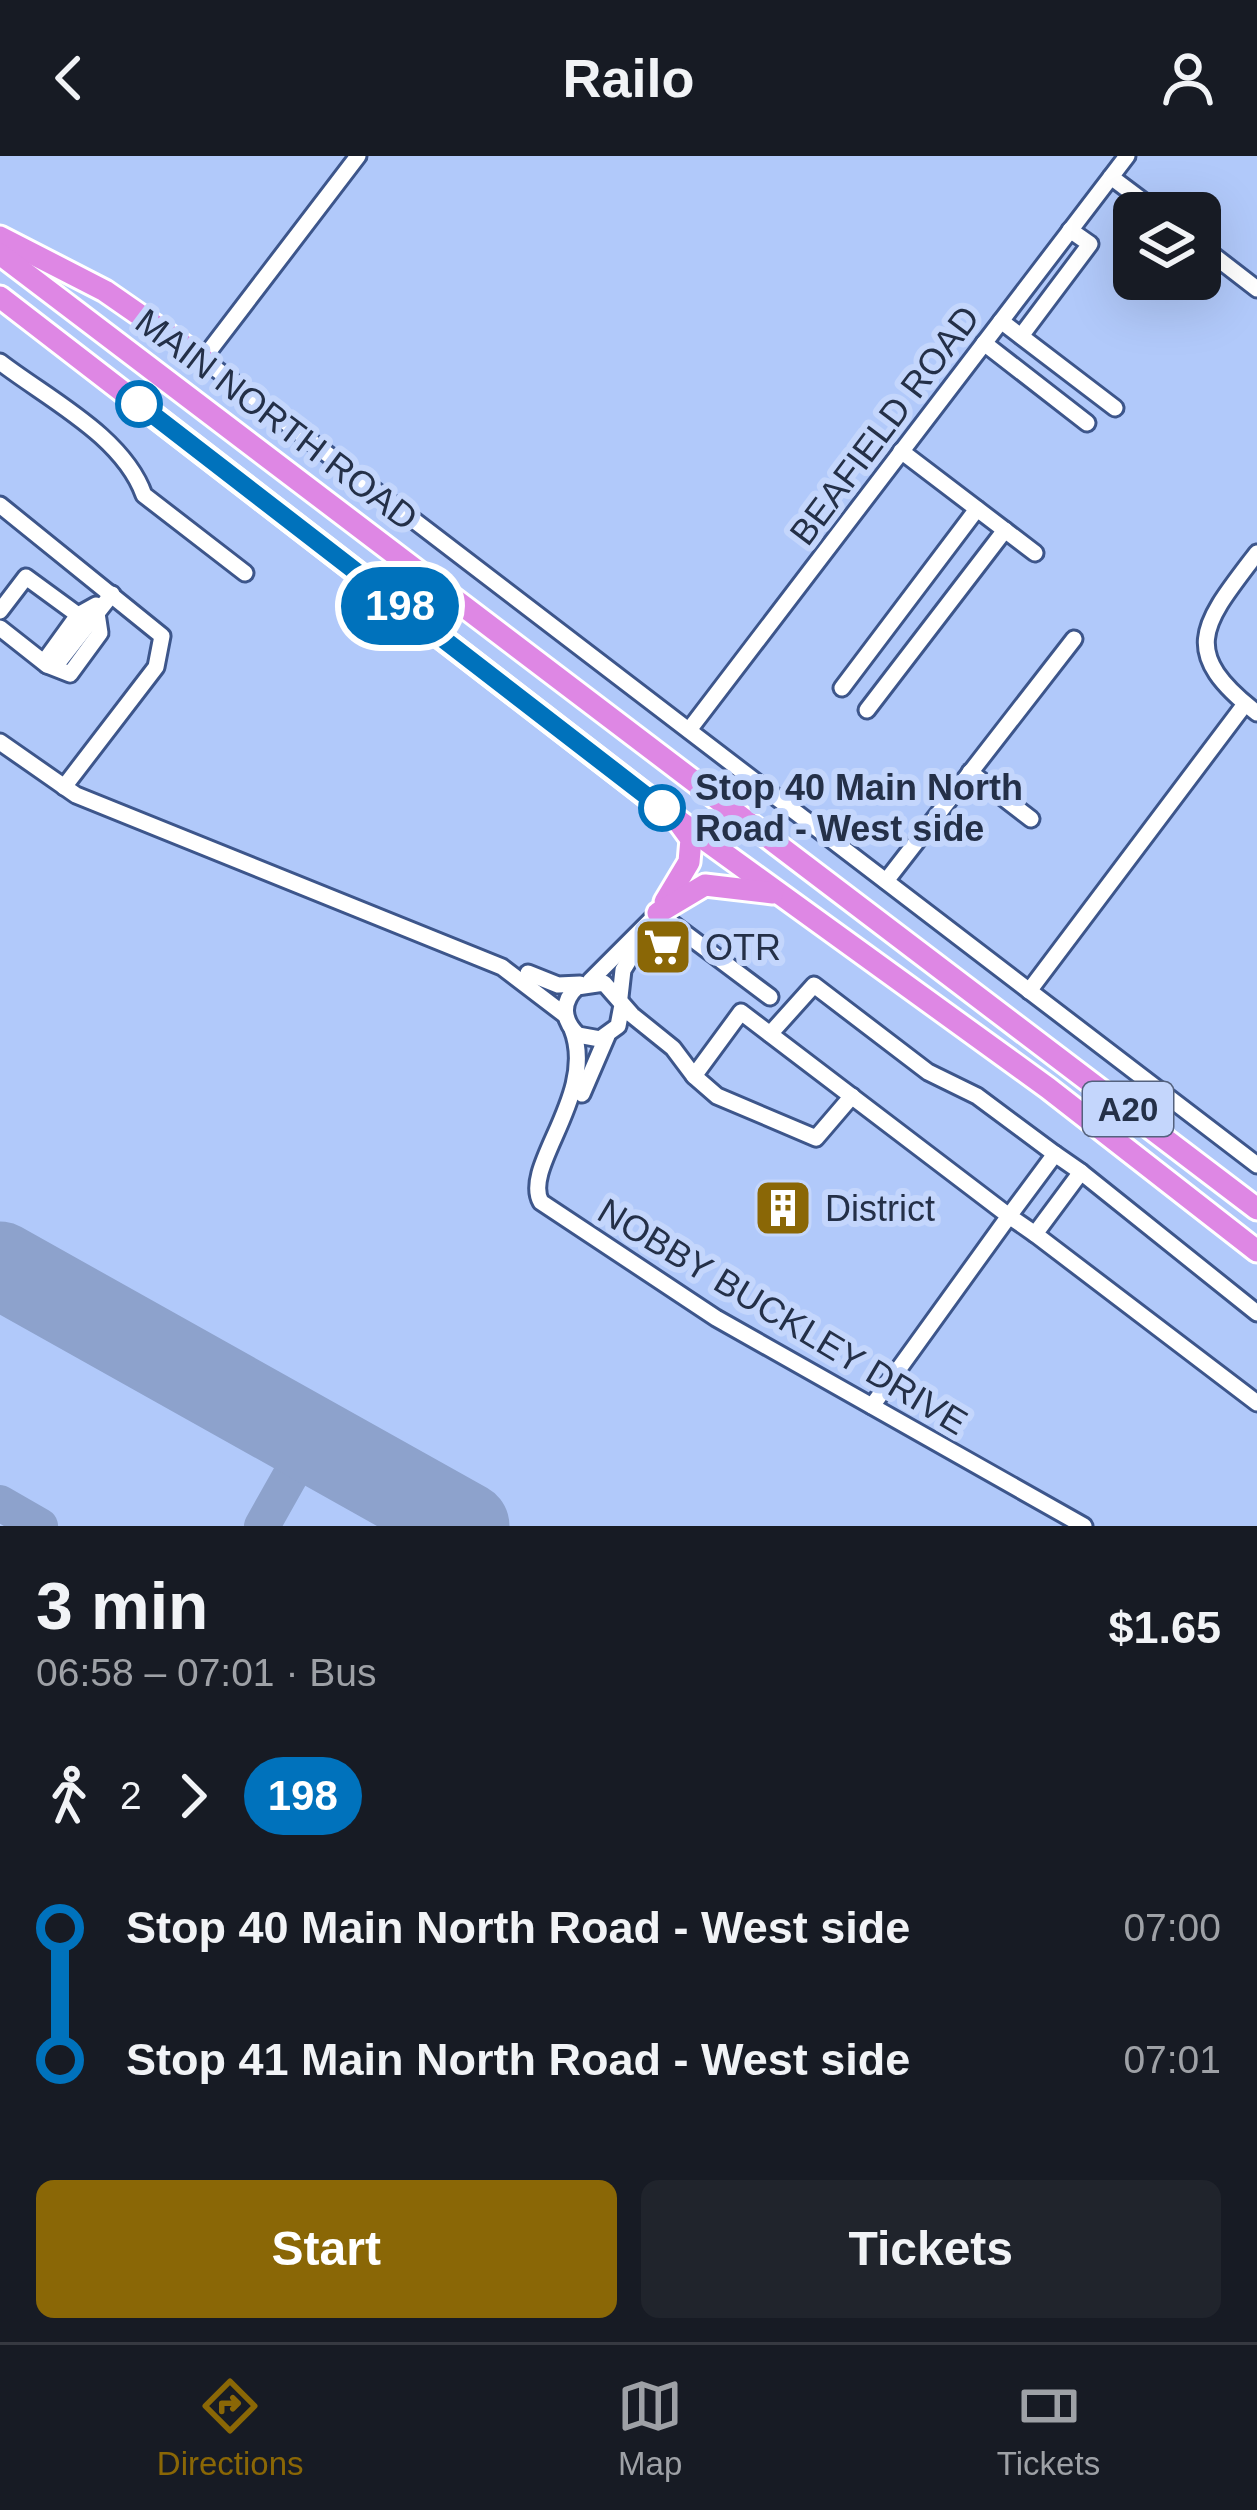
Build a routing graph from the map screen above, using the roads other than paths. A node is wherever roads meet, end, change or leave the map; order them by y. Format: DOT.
graph roads {
  1 [pos="358,156"];
  2 [pos="1127,156"];
  3 [pos="1111,176"];
  4 [pos="1132,192"];
  5 [pos="1070,230"];
  6 [pos="0,237"];
  7 [pos="0,254"];
  8 [pos="1221,261"];
  9 [pos="1257,289"];
  10 [pos="0,298"];
  11 [pos="1001,321"];
  12 [pos="1021,336"];
  13 [pos="984,343"];
  14 [pos="203,359"];
  15 [pos="0,362"];
  16 [pos="1115,408"];
  17 [pos="1088,423"];
  18 [pos="902,451"];
  19 [pos="0,505"];
  20 [pos="977,509"];
  21 [pos="1006,530"];
  22 [pos="1035,553"];
  23 [pos="1257,553"];
  24 [pos="245,573"];
  25 [pos="109,592"];
  26 [pos="0,611"];
  27 [pos="78,615"];
  28 [pos="0,628"];
  29 [pos="1073,639"];
  30 [pos="45,664"];
  31 [pos="842,688"];
  32 [pos="1251,708"];
  33 [pos="867,710"];
  34 [pos="689,730"];
  35 [pos="0,742"];
  36 [pos="970,772"];
  37 [pos="64,788"];
  38 [pos="675,818"];
  39 [pos="1031,819"];
  40 [pos="886,881"];
  41 [pos="779,895"];
  42 [pos="656,916"];
  43 [pos="502,967"];
  44 [pos="586,982"];
  45 [pos="1029,991"];
  46 [pos="770,997"];
  47 [pos="621,1001"];
  48 [pos="569,1022"];
  49 [pos="610,1034"];
  50 [pos="770,1034"];
  51 [pos="665,1040"];
  52 [pos="694,1076"];
  53 [pos="852,1096"];
  54 [pos="568,1110"];
  55 [pos="1055,1154"];
  56 [pos="1257,1165"];
  57 [pos="1081,1172"];
  58 [pos="1257,1208"];
  59 [pos="1009,1216"];
  60 [pos="1035,1234"];
  61 [pos="1257,1251"];
  62 [pos="1257,1313"];
  63 [pos="1257,1403"];
  64 [pos="872,1406"];
  65 [pos="1084,1526"];
  1 -- 14 [label="street"];
  2 -- 3 [label="street, BEAFIELD ROAD"];
  3 -- 4 [label="street"];
  3 -- 5 [label="street, BEAFIELD ROAD"];
  5 -- 11 [label="street, BEAFIELD ROAD"];
  5 -- 12 [label="street"];
  6 -- 14 [label="highway"];
  7 -- 58 [label="highway, MAIN NORTH ROAD / A20"];
  8 -- 9 [label="street"];
  10 -- 38 [label="highway, MAIN NORTH ROAD / A20"];
  11 -- 12 [label="street"];
  11 -- 13 [label="street, BEAFIELD ROAD"];
  12 -- 16 [label="street"];
  13 -- 17 [label="street"];
  13 -- 18 [label="street, BEAFIELD ROAD"];
  14 -- 34 [label="street, MAIN NORTH ROAD"];
  15 -- 24 [label="street"];
  18 -- 20 [label="street"];
  18 -- 34 [label="street, BEAFIELD ROAD"];
  19 -- 25 [label="street"];
  20 -- 21 [label="street"];
  20 -- 31 [label="street"];
  21 -- 22 [label="street"];
  21 -- 33 [label="street"];
  23 -- 32 [label="street"];
  25 -- 27 [label="street"];
  25 -- 30 [label="street"];
  25 -- 37 [label="street"];
  26 -- 27 [label="street"];
  27 -- 30 [label="street"];
  28 -- 30 [label="street"];
  29 -- 36 [label="street"];
  32 -- 45 [label="street"];
  34 -- 40 [label="street, MAIN NORTH ROAD"];
  35 -- 37 [label="street"];
  36 -- 39 [label="street"];
  36 -- 40 [label="street"];
  37 -- 43 [label="street"];
  38 -- 41 [label="highway, MAIN NORTH ROAD / A20"];
  38 -- 42 [label="highway"];
  40 -- 45 [label="street, MAIN NORTH ROAD"];
  41 -- 42 [label="highway"];
  41 -- 61 [label="highway, MAIN NORTH ROAD / A20"];
  42 -- 44 [label="street"];
  42 -- 46 [label="street"];
  42 -- 47 [label="street"];
  43 -- 44 [label="street"];
  43 -- 48 [label="street"];
  44 -- 47 [label="street"];
  44 -- 48 [label="street"];
  45 -- 56 [label="street, MAIN NORTH ROAD"];
  47 -- 49 [label="street"];
  47 -- 51 [label="street"];
  48 -- 49 [label="street"];
  48 -- 54 [label="street, NOBBY BUCKLEY DRIVE"];
  49 -- 51 [label="street"];
  49 -- 54 [label="street, NOBBY BUCKLEY DRIVE"];
  50 -- 52 [label="street"];
  50 -- 53 [label="street"];
  50 -- 55 [label="street"];
  51 -- 52 [label="street"];
  52 -- 53 [label="street"];
  53 -- 59 [label="street"];
  54 -- 64 [label="street, NOBBY BUCKLEY DRIVE"];
  55 -- 57 [label="street"];
  55 -- 59 [label="street"];
  57 -- 60 [label="street"];
  57 -- 62 [label="street"];
  59 -- 60 [label="street"];
  59 -- 64 [label="street"];
  60 -- 63 [label="street"];
  64 -- 65 [label="street, NOBBY BUCKLEY DRIVE"];
}
